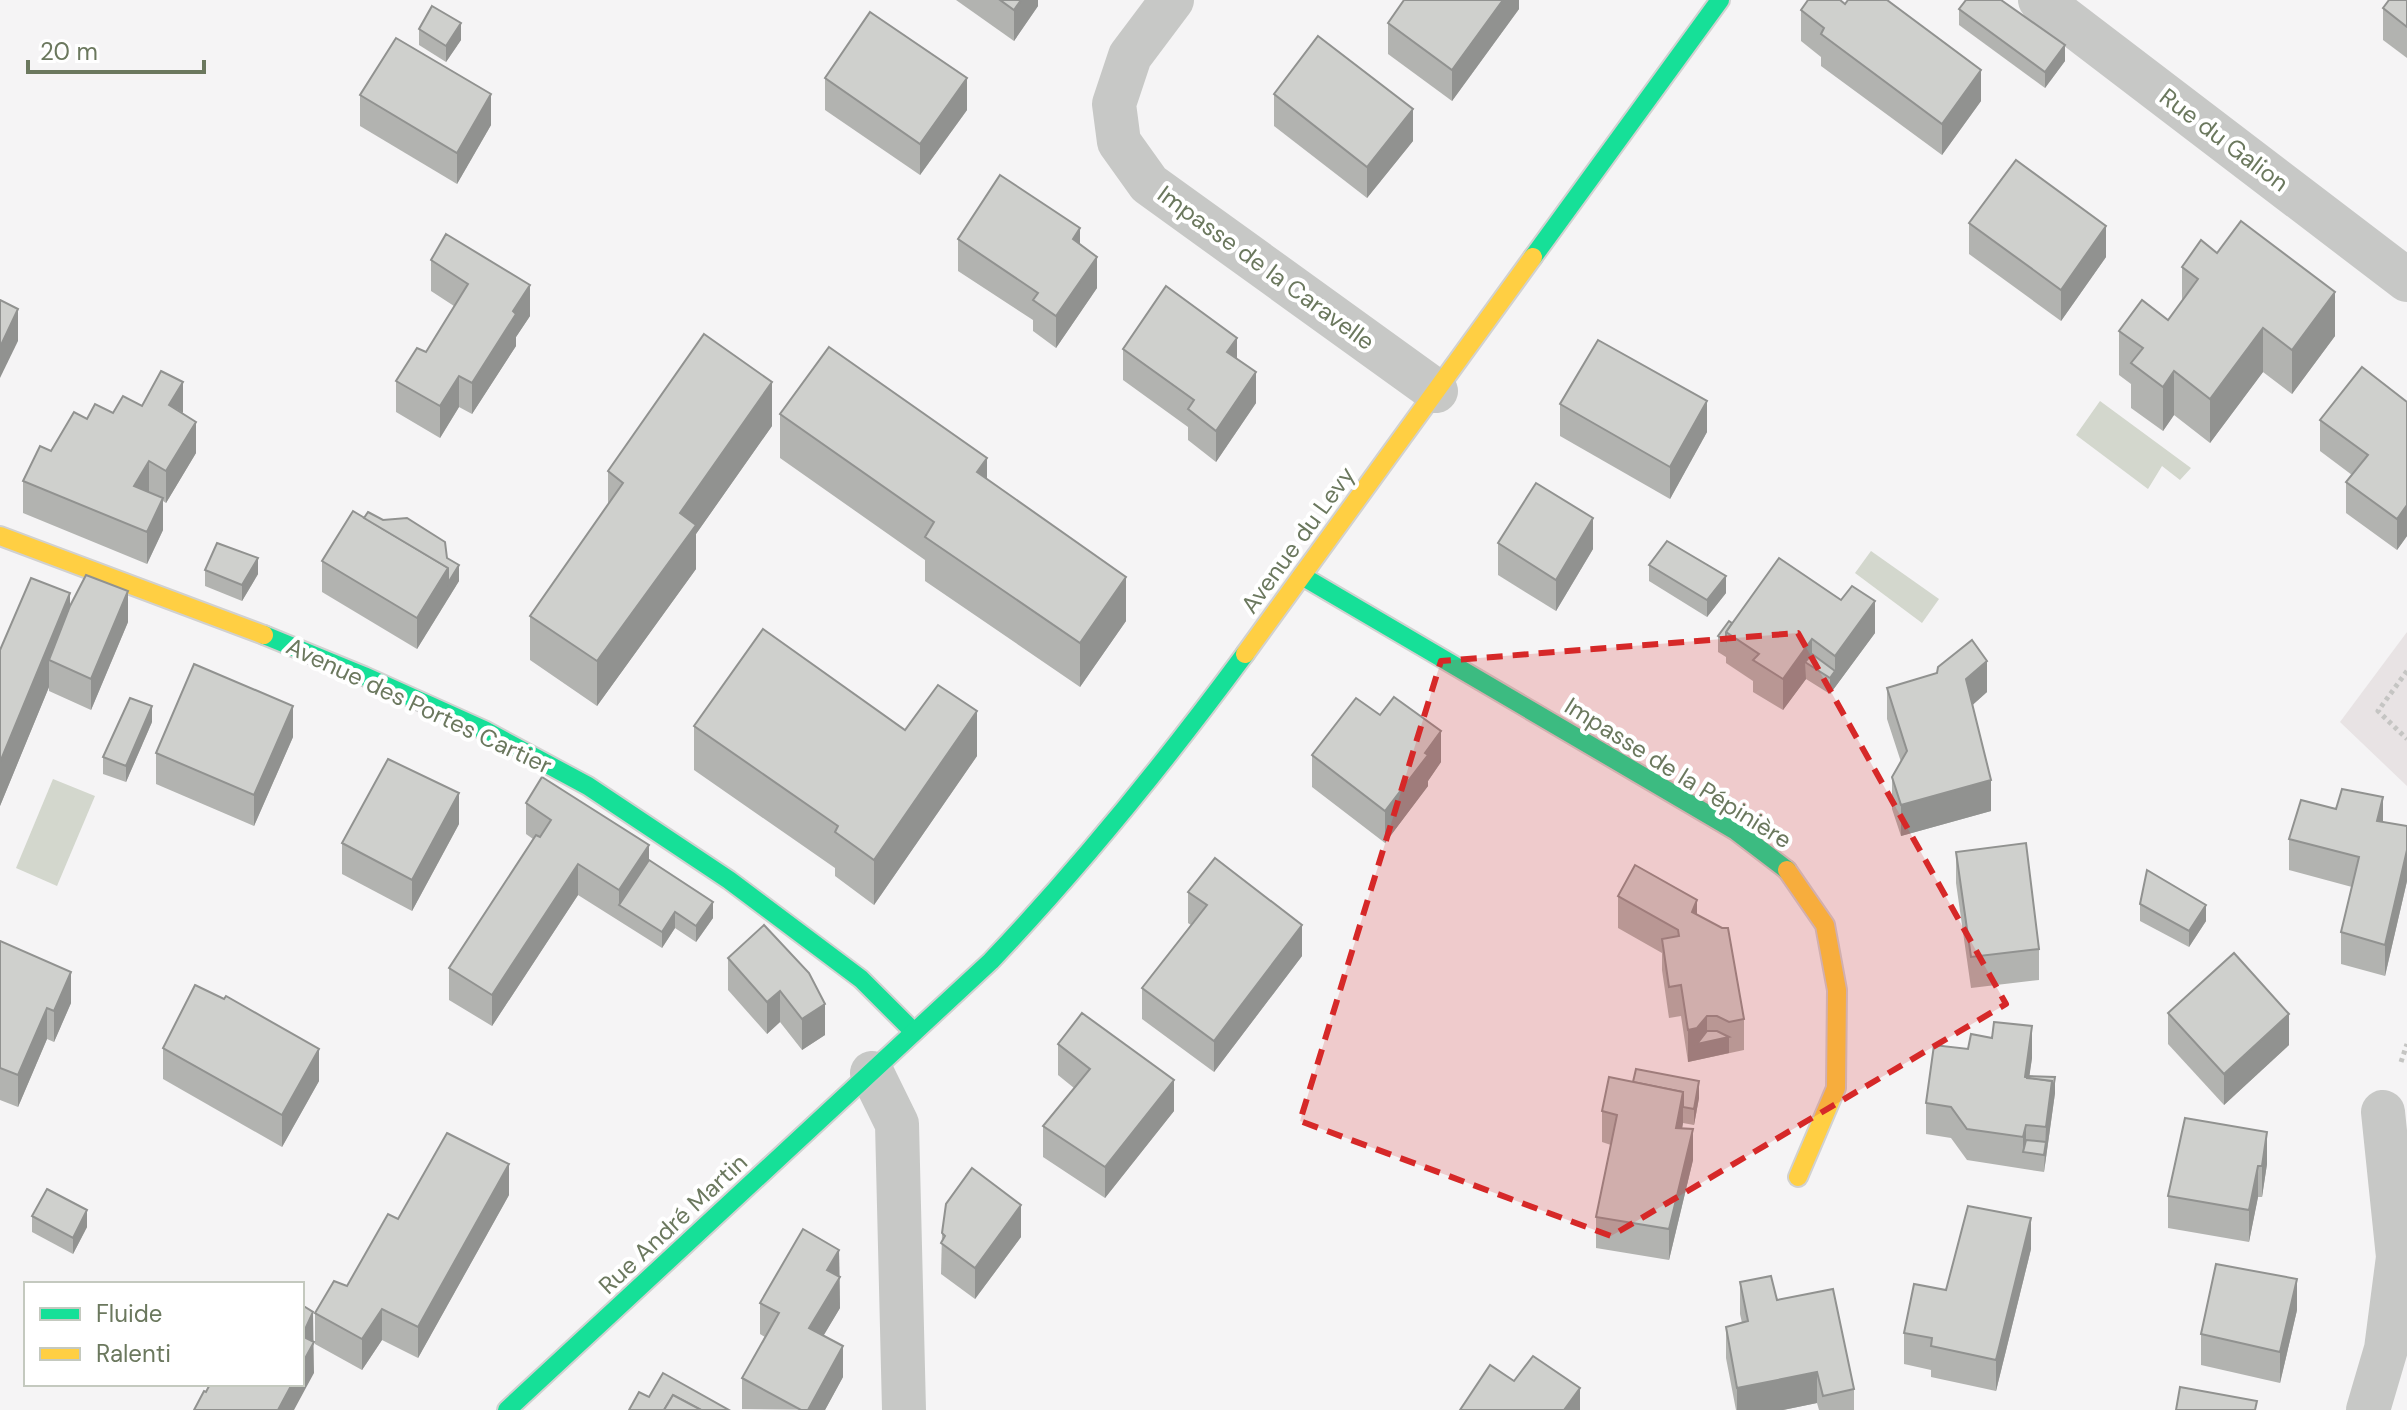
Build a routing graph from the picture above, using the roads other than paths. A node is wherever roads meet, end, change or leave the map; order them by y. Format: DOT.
graph roads {
  1 [pos="1172,0"];
  2 [pos="1720,0"];
  3 [pos="2040,0"];
  4 [pos="2407,280"];
  5 [pos="1436,391"];
  6 [pos="0,536"];
  7 [pos="1302,576"];
  8 [pos="914,1032"];
  9 [pos="872,1073"];
  10 [pos="2383,1112"];
  11 [pos="1798,1177"];
  12 [pos="507,1410"];
  13 [pos="904,1410"];
  14 [pos="2368,1410"];
  1 -- 5 [label="street, Impasse de la Caravelle"];
  2 -- 5 [label="street, Avenue du Levy"];
  3 -- 4 [label="street, Rue du Galion"];
  5 -- 7 [label="street, Avenue du Levy"];
  6 -- 8 [label="street, Avenue des Portes Cartier"];
  7 -- 8 [label="street, Avenue du Levy"];
  7 -- 11 [label="street, Impasse de la Pépinière"];
  8 -- 9 [label="street, Avenue du Levy"];
  9 -- 12 [label="street, Rue André Martin"];
  9 -- 13 [label="street"];
  10 -- 14 [label="street"];
}
